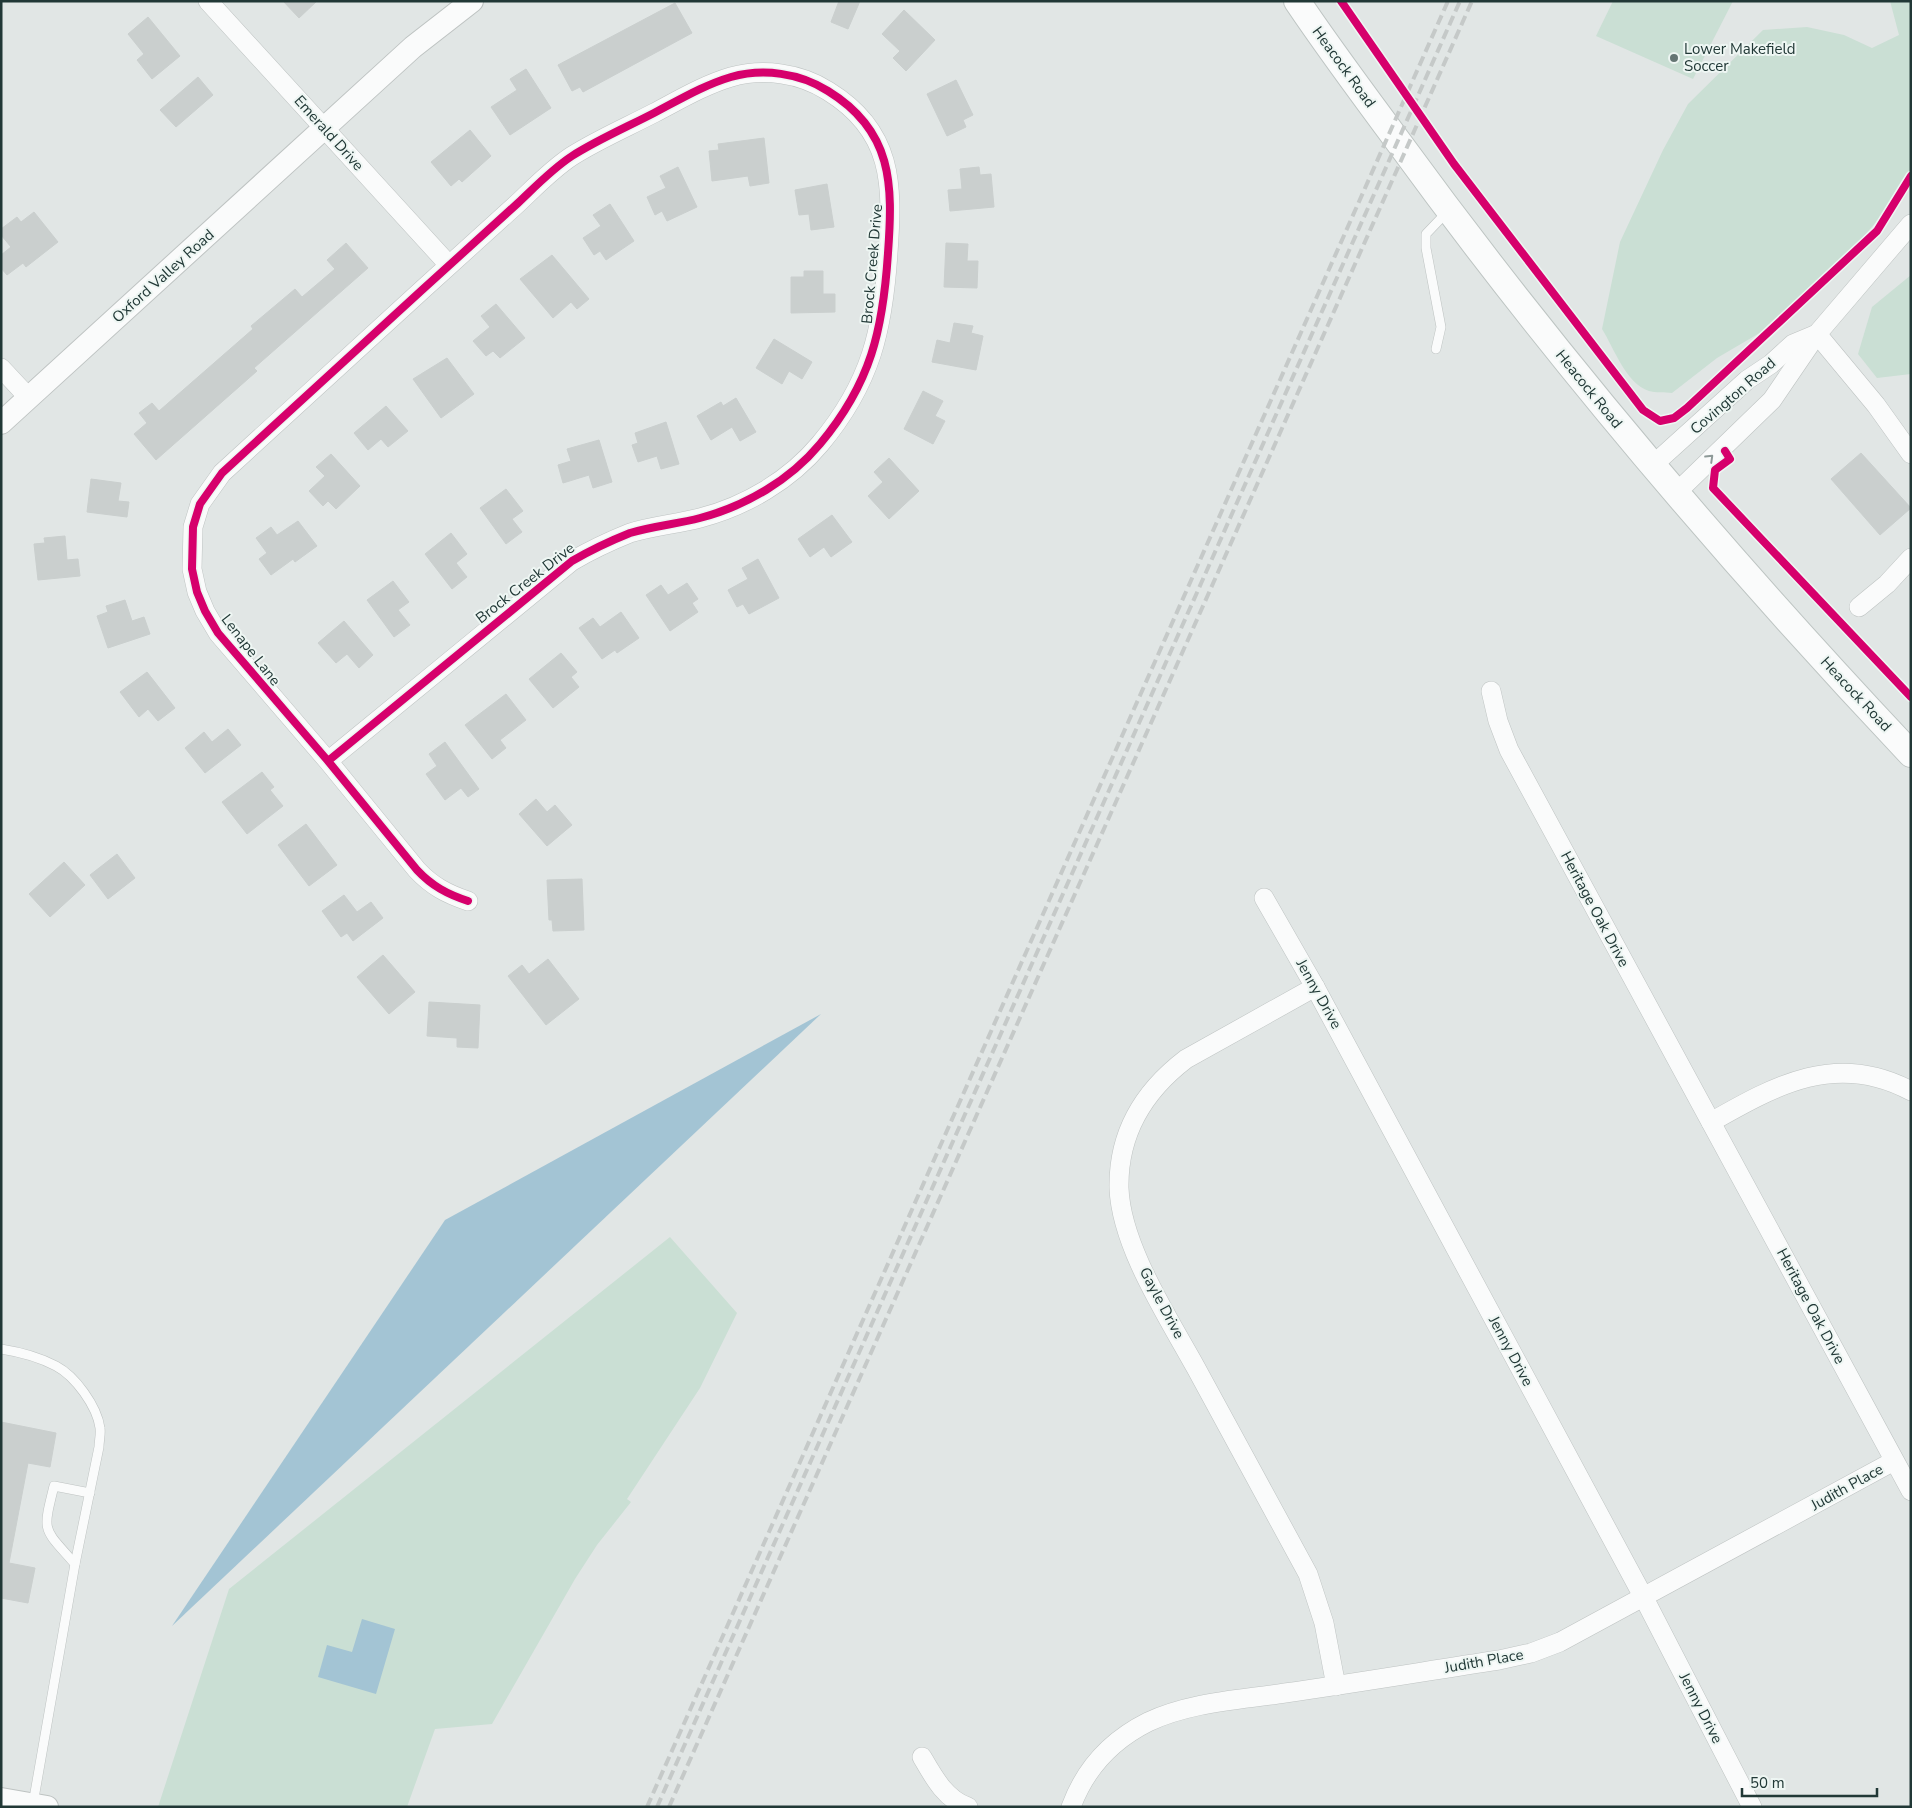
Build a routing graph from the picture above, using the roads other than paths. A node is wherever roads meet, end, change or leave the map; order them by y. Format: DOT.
graph roads {
  1 [pos="208,1"];
  2 [pos="472,1"];
  3 [pos="1297,1"];
  4 [pos="324,129"];
  5 [pos="1449,210"];
  6 [pos="1911,224"];
  7 [pos="449,265"];
  8 [pos="1817,334"];
  9 [pos="1436,349"];
  10 [pos="1,368"];
  11 [pos="29,398"];
  12 [pos="1,423"];
  13 [pos="1911,454"];
  14 [pos="1653,466"];
  15 [pos="1676,493"];
  16 [pos="1911,558"];
  17 [pos="1859,607"];
  18 [pos="1491,691"];
  19 [pos="1911,754"];
  20 [pos="328,761"];
  21 [pos="1264,898"];
  22 [pos="468,901"];
  23 [pos="1315,987"];
  24 [pos="1911,1091"];
  25 [pos="1711,1122"];
  26 [pos="1,1349"];
  27 [pos="1894,1460"];
  28 [pos="1911,1490"];
  29 [pos="90,1493"];
  30 [pos="75,1564"];
  31 [pos="1644,1598"];
  32 [pos="1336,1686"];
  33 [pos="922,1757"];
  34 [pos="1,1799"];
  35 [pos="40,1806"];
  36 [pos="968,1807"];
  37 [pos="1070,1807"];
  38 [pos="1752,1807"];
  1 -- 4 [label="street, Emerald Drive"];
  2 -- 4 [label="street, Oxford Valley Road"];
  3 -- 5 [label="main road, Heacock Road"];
  4 -- 7 [label="street, Emerald Drive"];
  4 -- 11 [label="street, Oxford Valley Road"];
  5 -- 9 [label="lane"];
  5 -- 14 [label="main road, Heacock Road"];
  6 -- 8 [label="street, Covington Road"];
  7 -- 20 [label="street, Lenape Lane"];
  7 -- 20 [label="street, Brock Creek Drive"];
  8 -- 13 [label="street"];
  8 -- 14 [label="street, Covington Road"];
  15 -- 8 [label="street, Covington Road, one-way"];
  10 -- 11 [label="street"];
  11 -- 12 [label="street, Oxford Valley Road"];
  14 -- 15 [label="main road, Heacock Road"];
  15 -- 19 [label="main road, Heacock Road"];
  16 -- 17 [label="street"];
  18 -- 25 [label="street, Heritage Oak Drive"];
  20 -- 22 [label="street, Lenape Lane"];
  21 -- 23 [label="street, Jenny Drive"];
  23 -- 31 [label="street, Jenny Drive"];
  23 -- 32 [label="street, Gayle Drive"];
  24 -- 25 [label="street"];
  25 -- 27 [label="street, Heritage Oak Drive"];
  26 -- 29 [label="lane"];
  27 -- 28 [label="street, Heritage Oak Drive"];
  27 -- 31 [label="street, Judith Place"];
  29 -- 30 [label="lane"];
  29 -- 30 [label="lane"];
  30 -- 35 [label="lane"];
  31 -- 32 [label="street, Judith Place"];
  31 -- 38 [label="street, Jenny Drive"];
  32 -- 37 [label="street, Judith Place"];
  33 -- 36 [label="street"];
  34 -- 35 [label="street"];
}
